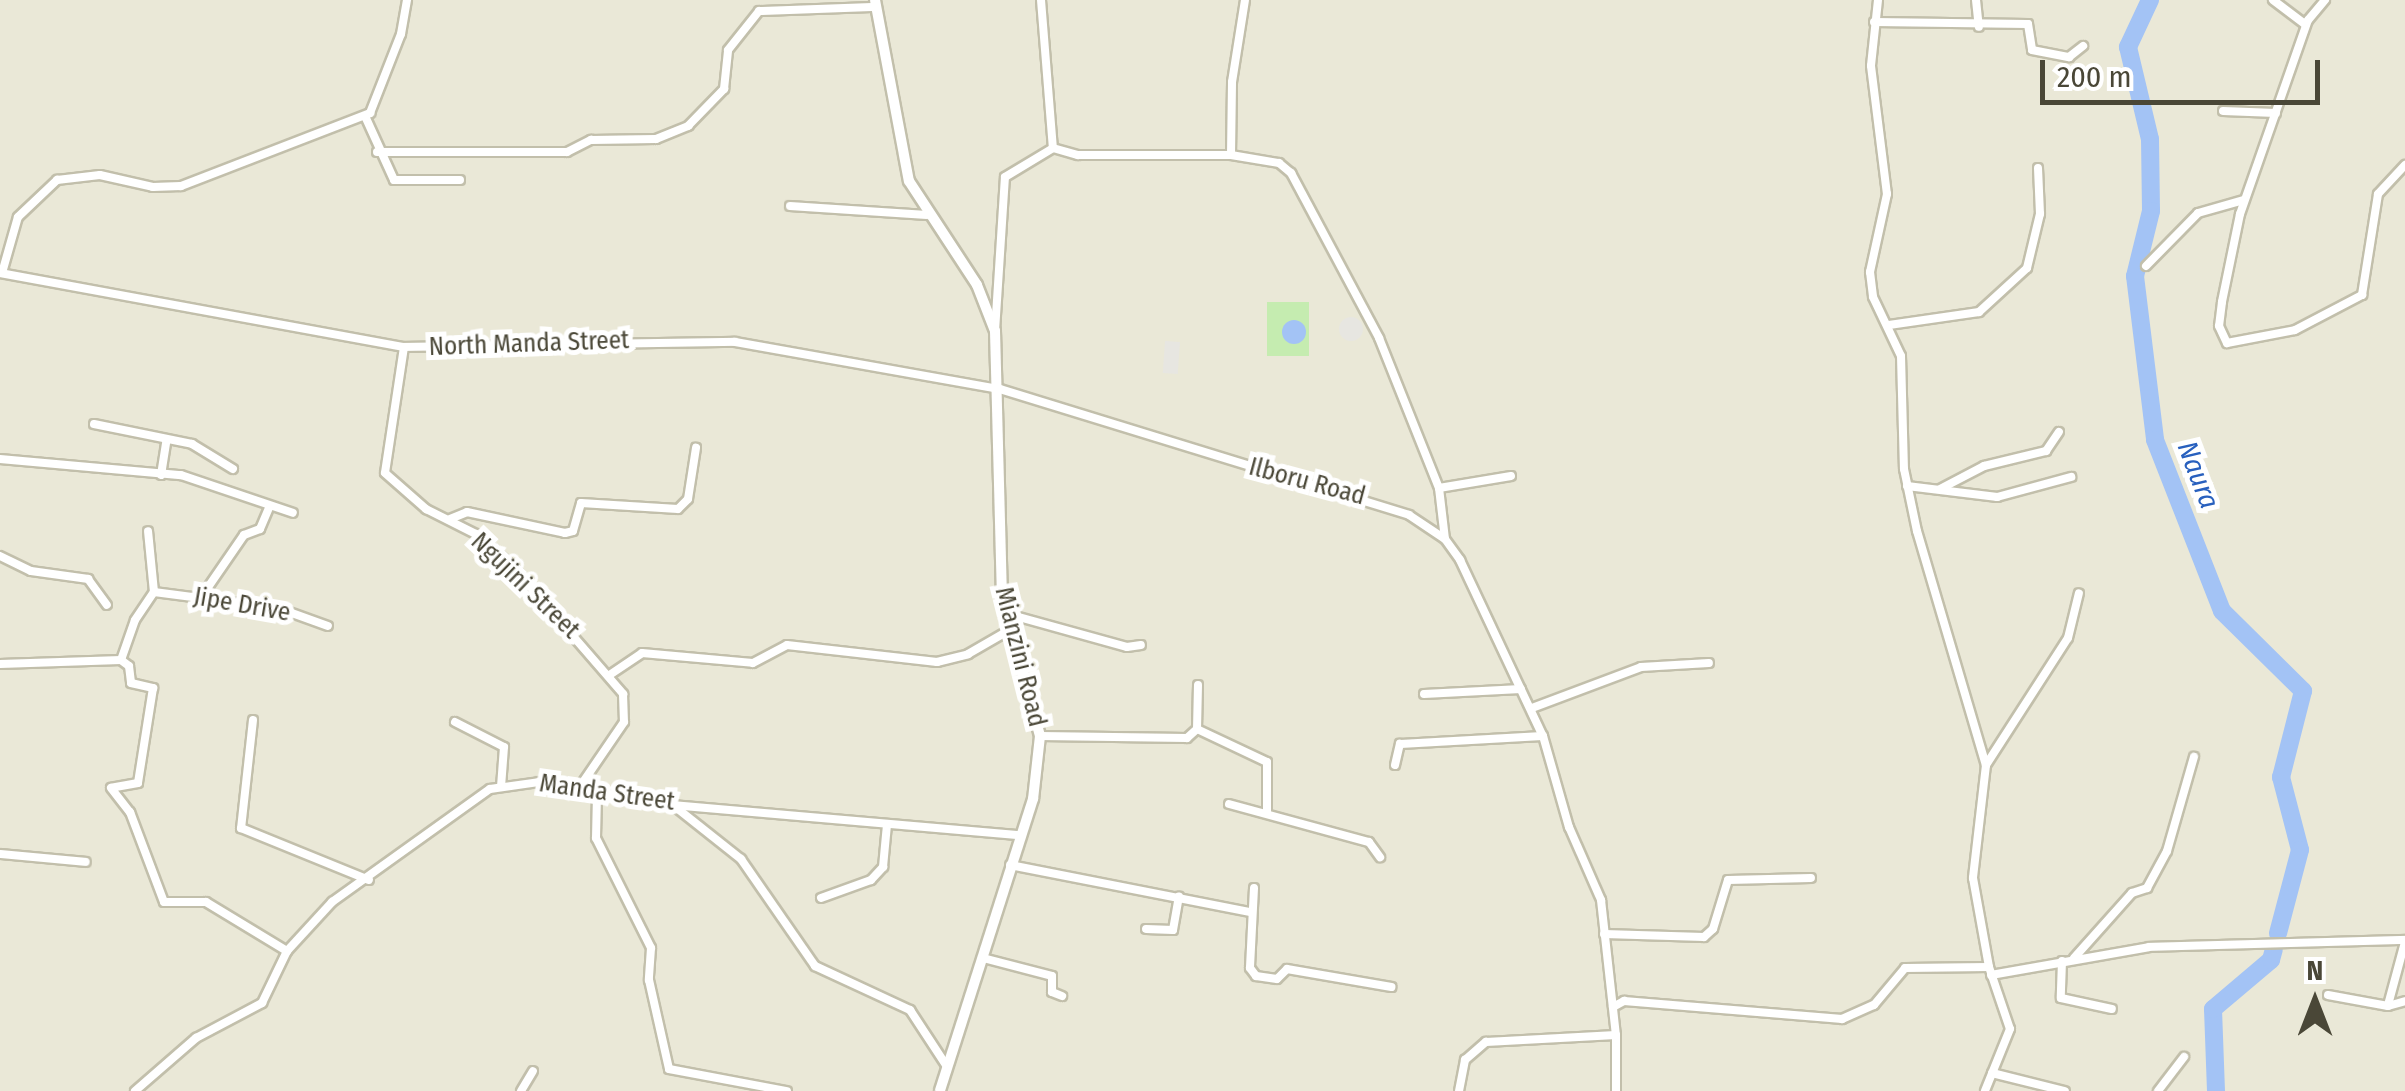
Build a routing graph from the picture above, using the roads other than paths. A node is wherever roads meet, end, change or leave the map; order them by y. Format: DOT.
graph roads {
  1 [pos="406,0"];
  2 [pos="1041,0"];
  3 [pos="1246,0"];
  4 [pos="1878,0"];
  5 [pos="1976,0"];
  6 [pos="2274,0"];
  7 [pos="2325,0"];
  8 [pos="763,4"];
  9 [pos="875,4"];
  10 [pos="1874,22"];
  11 [pos="2306,25"];
  12 [pos="1979,27"];
  13 [pos="2083,46"];
  14 [pos="2222,111"];
  15 [pos="2276,113"];
  16 [pos="365,116"];
  17 [pos="1053,148"];
  18 [pos="377,152"];
  19 [pos="1231,155"];
  20 [pos="2405,166"];
  21 [pos="2038,168"];
  22 [pos="460,180"];
  23 [pos="2244,200"];
  24 [pos="790,206"];
  25 [pos="927,214"];
  26 [pos="2146,266"];
  27 [pos="1,273"];
  28 [pos="1889,326"];
  29 [pos="994,331"];
  30 [pos="404,347"];
  31 [pos="1000,389"];
  32 [pos="94,424"];
  33 [pos="2059,432"];
  34 [pos="167,439"];
  35 [pos="696,448"];
  36 [pos="0,459"];
  37 [pos="233,469"];
  38 [pos="160,475"];
  39 [pos="1511,476"];
  40 [pos="2071,477"];
  41 [pos="1907,486"];
  42 [pos="1439,488"];
  43 [pos="1940,489"];
  44 [pos="270,506"];
  45 [pos="293,513"];
  46 [pos="450,519"];
  47 [pos="148,531"];
  48 [pos="1445,539"];
  49 [pos="0,556"];
  50 [pos="154,592"];
  51 [pos="2079,592"];
  52 [pos="202,596"];
  53 [pos="107,604"];
  54 [pos="1008,614"];
  55 [pos="328,626"];
  56 [pos="1012,628"];
  57 [pos="1142,645"];
  58 [pos="121,660"];
  59 [pos="1709,663"];
  60 [pos="0,664"];
  61 [pos="611,674"];
  62 [pos="1198,685"];
  63 [pos="1521,689"];
  64 [pos="1424,694"];
  65 [pos="1532,708"];
  66 [pos="253,720"];
  67 [pos="455,722"];
  68 [pos="1198,729"];
  69 [pos="1040,736"];
  70 [pos="1543,736"];
  71 [pos="2194,758"];
  72 [pos="1395,765"];
  73 [pos="1986,765"];
  74 [pos="501,786"];
  75 [pos="581,786"];
  76 [pos="597,794"];
  77 [pos="1229,804"];
  78 [pos="673,805"];
  79 [pos="1267,812"];
  80 [pos="888,825"];
  81 [pos="1020,835"];
  82 [pos="0,854"];
  83 [pos="1380,857"];
  84 [pos="86,862"];
  85 [pos="1010,865"];
  86 [pos="1810,878"];
  87 [pos="369,880"];
  88 [pos="1254,888"];
  89 [pos="1180,897"];
  90 [pos="821,898"];
  91 [pos="1250,912"];
  92 [pos="1146,928"];
  93 [pos="1604,934"];
  94 [pos="2405,941"];
  95 [pos="288,951"];
  96 [pos="983,958"];
  97 [pos="2074,958"];
  98 [pos="2062,961"];
  99 [pos="1990,971"];
  100 [pos="1392,987"];
  101 [pos="2328,995"];
  102 [pos="1062,996"];
  103 [pos="2405,1001"];
  104 [pos="2388,1006"];
  105 [pos="1613,1007"];
  106 [pos="2112,1009"];
  107 [pos="1616,1035"];
  108 [pos="2184,1057"];
  109 [pos="946,1065"];
  110 [pos="533,1071"];
  111 [pos="1992,1074"];
  112 [pos="2029,1087"];
  113 [pos="135,1091"];
  114 [pos="522,1091"];
  115 [pos="787,1091"];
  116 [pos="940,1091"];
  117 [pos="1459,1091"];
  118 [pos="1616,1091"];
  119 [pos="1985,1091"];
  120 [pos="2065,1091"];
  121 [pos="2158,1091"];
  1 -- 16 [label="street"];
  2 -- 17 [label="street"];
  3 -- 19 [label="street"];
  4 -- 10 [label="street"];
  5 -- 12 [label="street"];
  6 -- 11 [label="street"];
  7 -- 11 [label="street"];
  8 -- 9 [label="street"];
  8 -- 18 [label="street"];
  9 -- 25 [label="street"];
  10 -- 12 [label="street"];
  10 -- 28 [label="street"];
  11 -- 15 [label="street"];
  12 -- 13 [label="street"];
  14 -- 15 [label="street"];
  15 -- 23 [label="street"];
  16 -- 18 [label="street"];
  16 -- 27 [label="street"];
  17 -- 19 [label="street"];
  17 -- 29 [label="street"];
  18 -- 22 [label="street"];
  19 -- 42 [label="street"];
  20 -- 23 [label="street"];
  21 -- 28 [label="street"];
  23 -- 26 [label="street"];
  24 -- 25 [label="street"];
  25 -- 29 [label="street"];
  27 -- 30 [label="street, North Manda Street"];
  28 -- 41 [label="street"];
  29 -- 31 [label="street"];
  30 -- 31 [label="street, North Manda Street"];
  30 -- 46 [label="street, Ngujini Street"];
  31 -- 48 [label="street, Ilboru Road"];
  31 -- 54 [label="street, Mianzini Road"];
  32 -- 34 [label="street"];
  33 -- 43 [label="street"];
  34 -- 37 [label="street"];
  34 -- 38 [label="street"];
  35 -- 46 [label="street"];
  36 -- 38 [label="street"];
  38 -- 44 [label="street"];
  39 -- 42 [label="street"];
  40 -- 43 [label="street"];
  41 -- 43 [label="street"];
  41 -- 73 [label="street"];
  42 -- 48 [label="street"];
  44 -- 45 [label="street"];
  44 -- 52 [label="street"];
  46 -- 61 [label="street, Ngujini Street"];
  47 -- 50 [label="street"];
  48 -- 63 [label="street"];
  49 -- 53 [label="street"];
  50 -- 52 [label="street, Jipe Drive"];
  50 -- 58 [label="street"];
  51 -- 73 [label="street"];
  52 -- 55 [label="street, Jipe Drive"];
  54 -- 56 [label="street, Mianzini Road"];
  54 -- 57 [label="street"];
  56 -- 61 [label="street"];
  56 -- 69 [label="street, Mianzini Road"];
  58 -- 60 [label="street"];
  58 -- 95 [label="street"];
  59 -- 65 [label="street"];
  61 -- 75 [label="street, Ngujini Street"];
  62 -- 68 [label="street"];
  63 -- 64 [label="street"];
  63 -- 65 [label="street"];
  65 -- 70 [label="street"];
  66 -- 87 [label="street"];
  67 -- 74 [label="street"];
  68 -- 69 [label="street"];
  68 -- 79 [label="street"];
  69 -- 81 [label="street, Mianzini Road"];
  70 -- 72 [label="street"];
  70 -- 93 [label="street"];
  71 -- 97 [label="street"];
  73 -- 99 [label="street"];
  74 -- 75 [label="street, Manda Street"];
  74 -- 87 [label="street, Manda Street"];
  75 -- 76 [label="street, Manda Street"];
  76 -- 78 [label="street, Manda Street"];
  76 -- 115 [label="street"];
  77 -- 79 [label="street"];
  78 -- 80 [label="street, Manda Street"];
  78 -- 109 [label="street"];
  79 -- 83 [label="street"];
  80 -- 81 [label="street, Manda Street"];
  80 -- 90 [label="street"];
  81 -- 85 [label="street, Mianzini Road"];
  82 -- 84 [label="street"];
  85 -- 89 [label="street"];
  85 -- 96 [label="street, Mianzini Road"];
  86 -- 93 [label="street"];
  87 -- 95 [label="street, Manda Street"];
  88 -- 91 [label="street"];
  89 -- 91 [label="street"];
  89 -- 92 [label="street"];
  91 -- 100 [label="street"];
  93 -- 105 [label="street"];
  94 -- 97 [label="street"];
  94 -- 104 [label="street"];
  95 -- 113 [label="street, Manda Street"];
  96 -- 102 [label="street"];
  96 -- 109 [label="street, Mianzini Road"];
  97 -- 98 [label="street"];
  98 -- 99 [label="street"];
  98 -- 106 [label="street"];
  99 -- 105 [label="street"];
  99 -- 111 [label="street"];
  101 -- 104 [label="street"];
  103 -- 104 [label="street"];
  105 -- 107 [label="street"];
  107 -- 117 [label="street"];
  107 -- 118 [label="street"];
  108 -- 121 [label="street"];
  109 -- 116 [label="street, Mianzini Road"];
  110 -- 114 [label="street"];
  111 -- 112 [label="street"];
  111 -- 119 [label="street"];
  112 -- 120 [label="street"];
}
